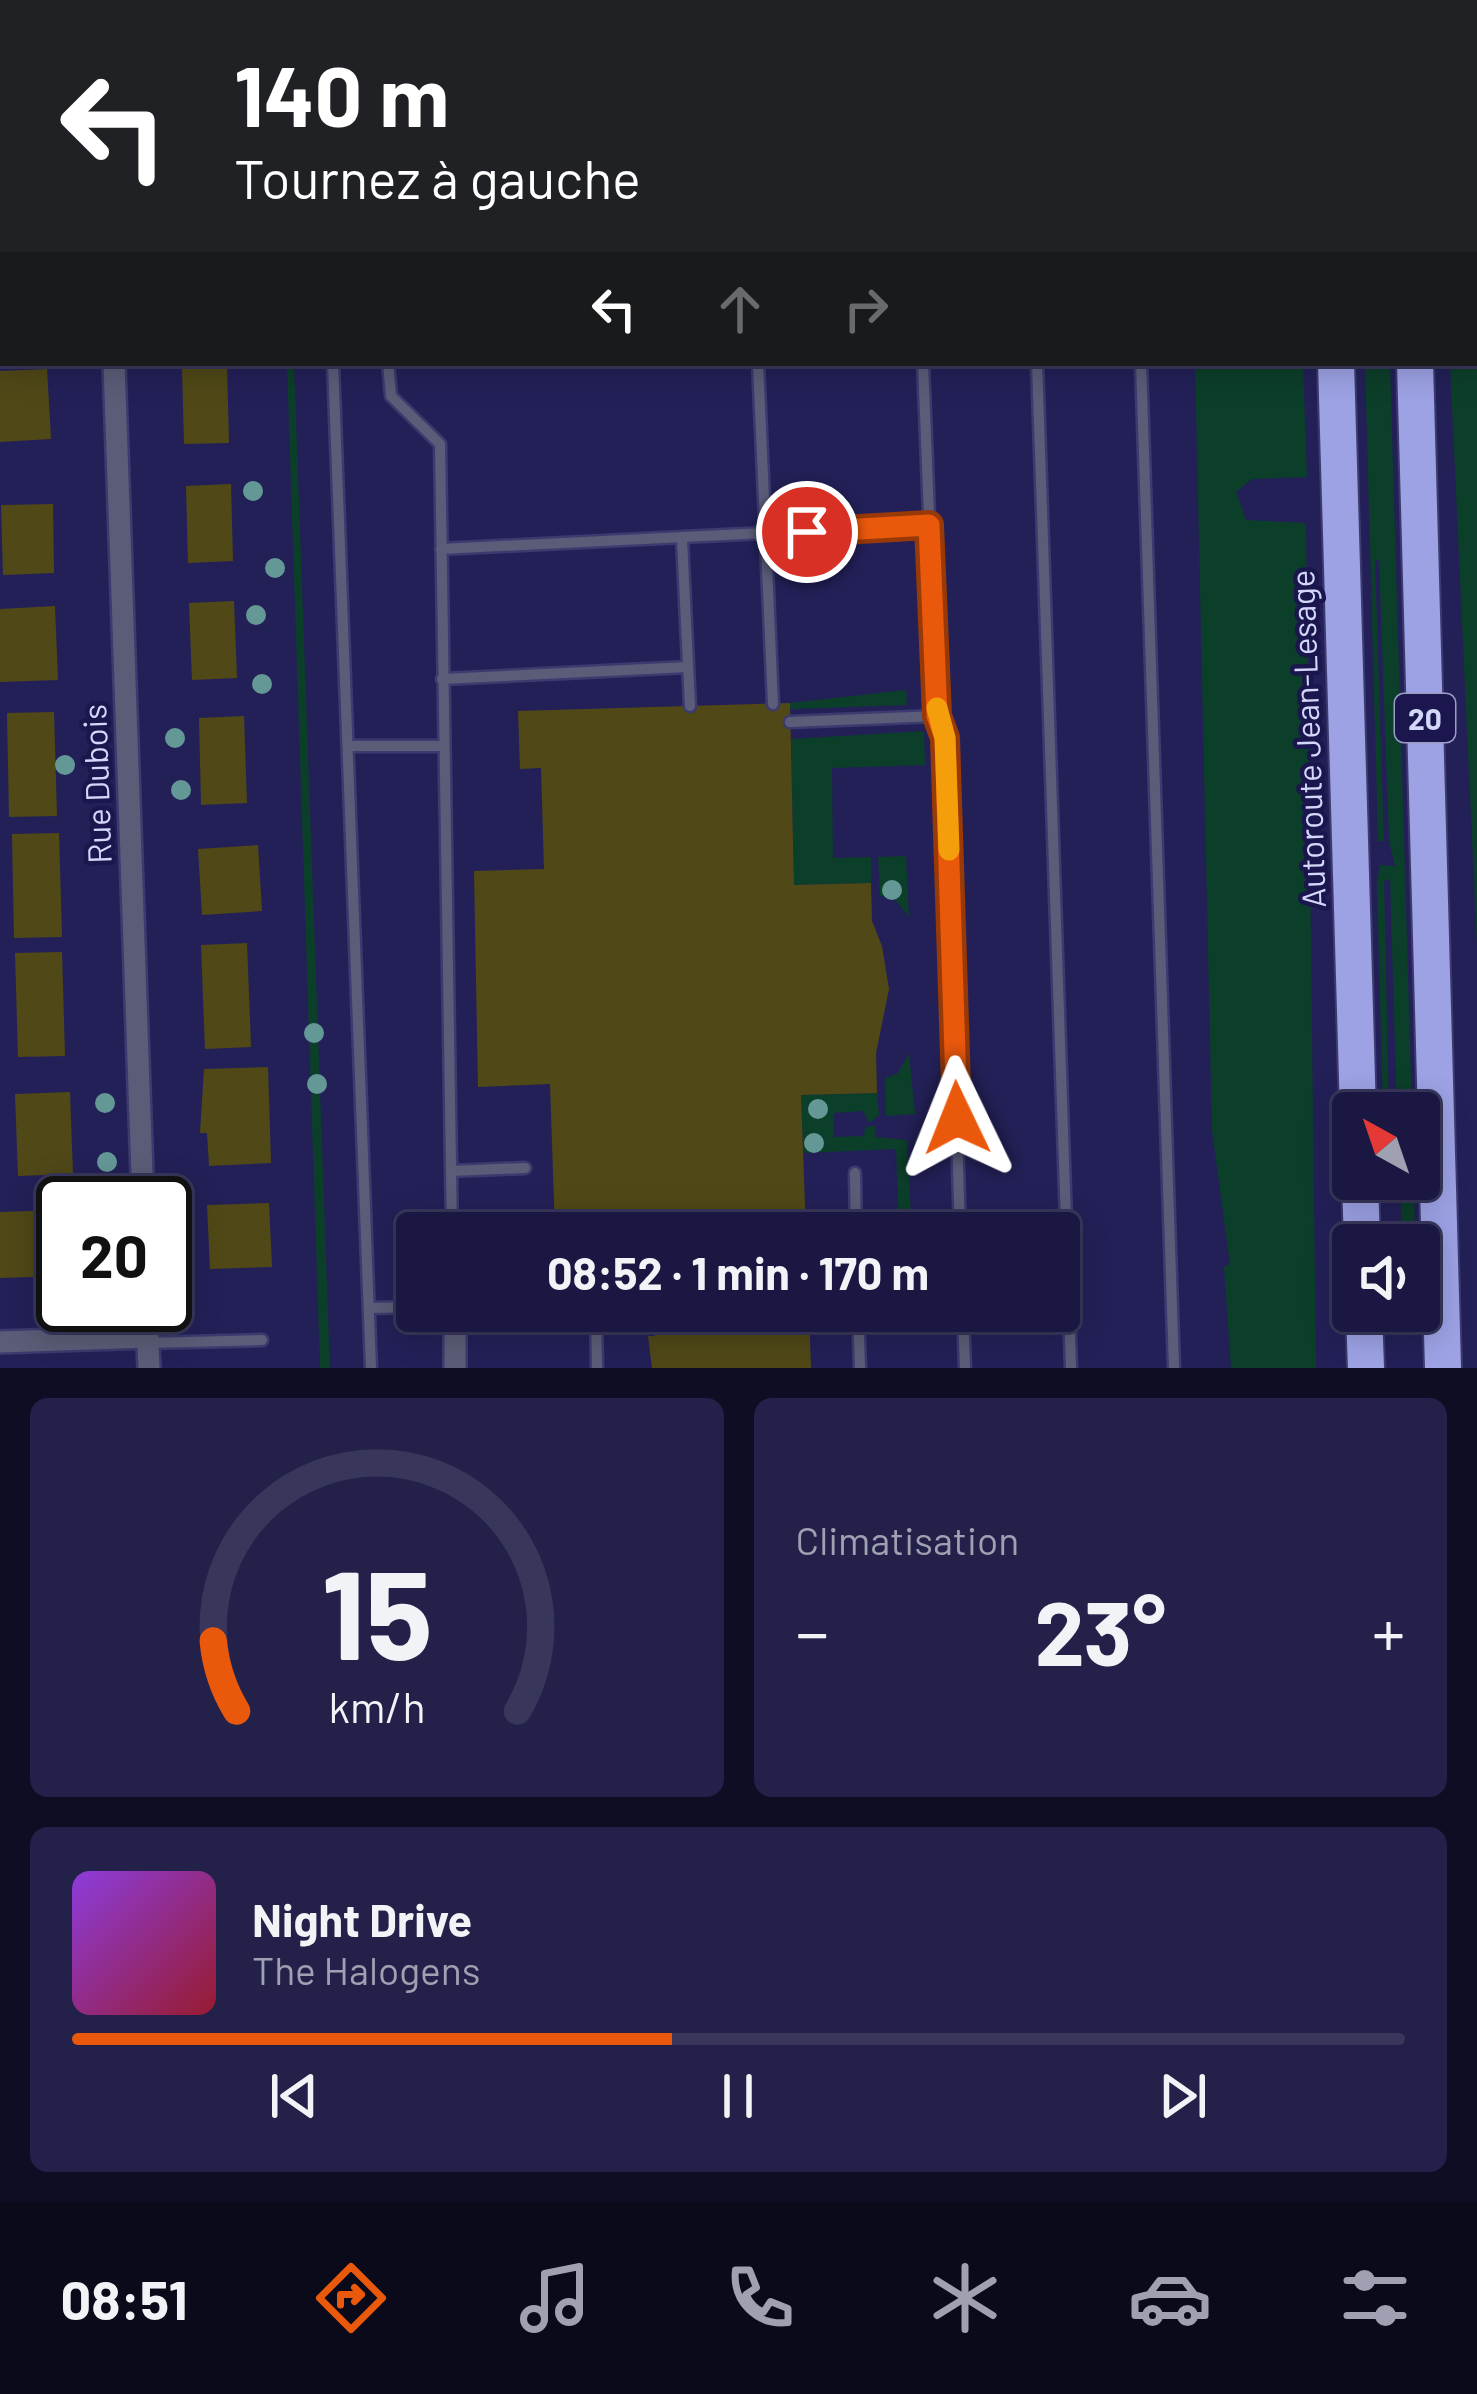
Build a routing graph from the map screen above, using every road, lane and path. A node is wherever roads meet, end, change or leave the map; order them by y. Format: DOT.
graph roads {
  1 [pos="114,366"];
  2 [pos="333,366"];
  3 [pos="388,366"];
  4 [pos="758,366"];
  5 [pos="923,366"];
  6 [pos="1037,366"];
  7 [pos="1141,366"];
  8 [pos="1336,366"];
  9 [pos="1415,366"];
  10 [pos="929,525"];
  11 [pos="766,534"];
  12 [pos="682,539"];
  13 [pos="441,549"];
  14 [pos="688,667"];
  15 [pos="442,679"];
  16 [pos="773,704"];
  17 [pos="690,706"];
  18 [pos="937,716"];
  19 [pos="790,722"];
  20 [pos="352,746"];
  21 [pos="443,746"];
  22 [pos="1357,1092"];
  23 [pos="525,1168"];
  24 [pos="451,1171"];
  25 [pos="855,1173"];
  26 [pos="142,1176"];
  27 [pos="452,1212"];
  28 [pos="856,1212"];
  29 [pos="959,1212"];
  30 [pos="369,1307"];
  31 [pos="396,1307"];
  32 [pos="148,1332"];
  33 [pos="455,1332"];
  34 [pos="596,1332"];
  35 [pos="859,1332"];
  36 [pos="964,1332"];
  37 [pos="1365,1332"];
  38 [pos="148,1340"];
  39 [pos="262,1340"];
  40 [pos="0,1342"];
  41 [pos="148,1368"];
  42 [pos="371,1368"];
  43 [pos="455,1368"];
  44 [pos="597,1368"];
  45 [pos="860,1368"];
  46 [pos="965,1368"];
  47 [pos="1072,1368"];
  48 [pos="1174,1368"];
  49 [pos="1366,1368"];
  50 [pos="1445,1368"];
  1 -- 26 [label="street, Rue Dubois"];
  2 -- 20 [label="lane"];
  3 -- 13 [label="lane"];
  4 -- 11 [label="lane"];
  5 -- 10 [label="lane"];
  6 -- 47 [label="lane"];
  7 -- 48 [label="lane"];
  8 -- 22 [label="highway, Autoroute Jean-Lesage / 20"];
  9 -- 50 [label="highway, 20"];
  10 -- 11 [label="lane"];
  10 -- 18 [label="lane"];
  11 -- 12 [label="lane"];
  11 -- 16 [label="lane"];
  12 -- 13 [label="lane"];
  12 -- 14 [label="lane"];
  13 -- 15 [label="lane"];
  14 -- 15 [label="lane"];
  14 -- 17 [label="lane"];
  15 -- 21 [label="lane"];
  18 -- 19 [label="lane"];
  18 -- 29 [label="lane"];
  20 -- 21 [label="lane"];
  20 -- 30 [label="lane"];
  21 -- 24 [label="lane"];
  23 -- 24 [label="lane"];
  24 -- 27 [label="lane"];
  25 -- 28 [label="lane"];
  30 -- 31 [label="lane"];
  30 -- 42 [label="lane"];
  32 -- 38 [label="street"];
  33 -- 43 [label="street"];
  34 -- 44 [label="lane"];
  35 -- 45 [label="lane"];
  36 -- 46 [label="lane"];
  37 -- 49 [label="highway"];
  38 -- 39 [label="lane"];
  38 -- 40 [label="street"];
  38 -- 41 [label="street"];
}
